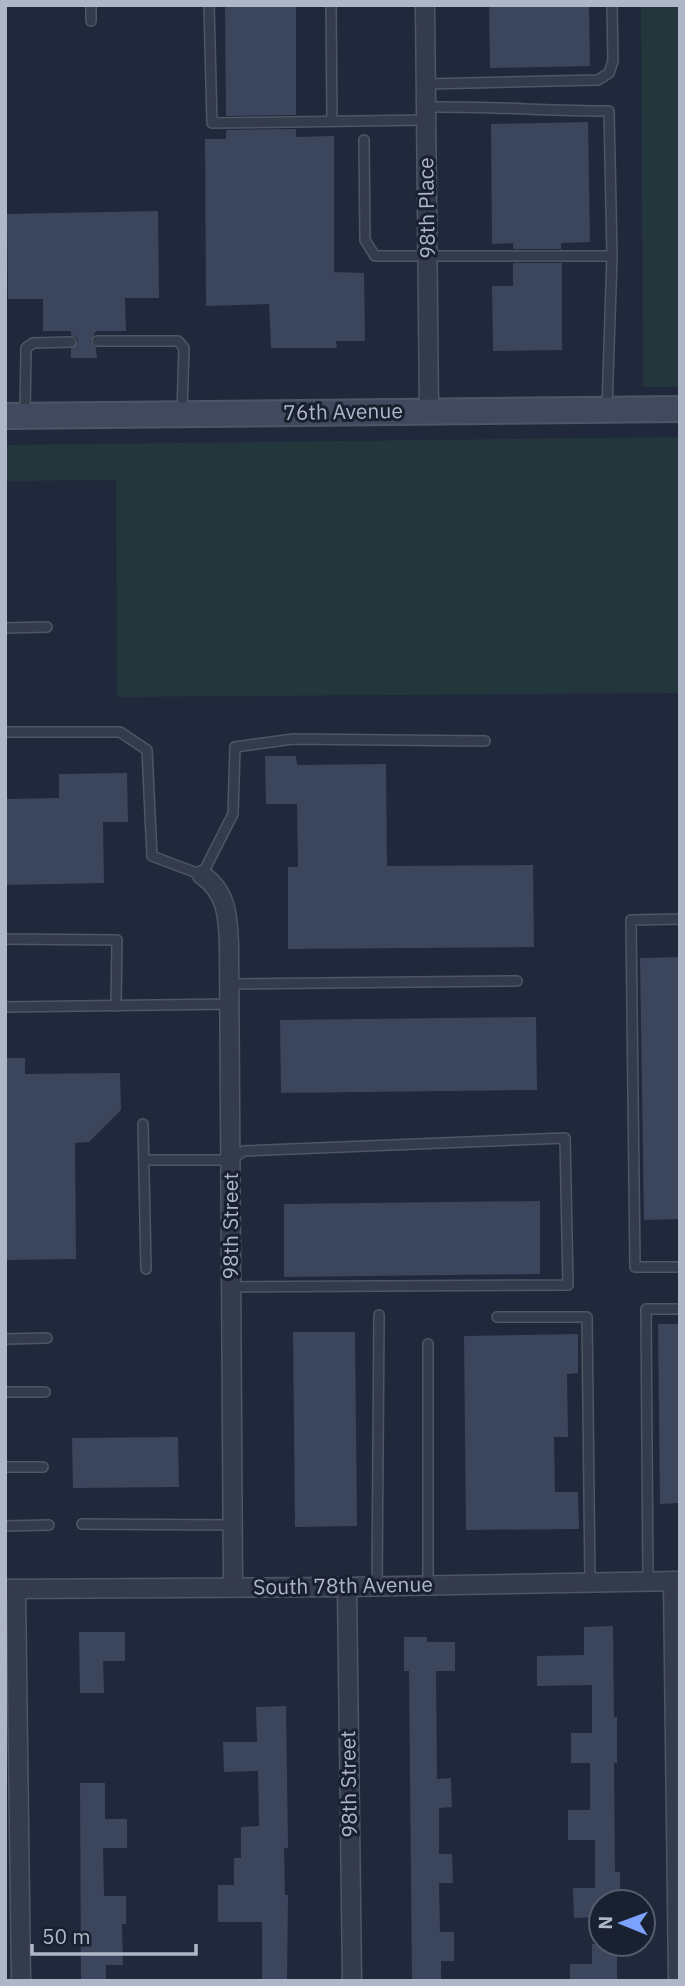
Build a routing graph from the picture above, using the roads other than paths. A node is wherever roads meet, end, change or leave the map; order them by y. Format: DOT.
graph roads {
  1 [pos="91,5"];
  2 [pos="209,5"];
  3 [pos="331,5"];
  4 [pos="425,5"];
  5 [pos="611,5"];
  6 [pos="91,21"];
  7 [pos="426,84"];
  8 [pos="426,113"];
  9 [pos="332,121"];
  10 [pos="364,140"];
  11 [pos="428,255"];
  12 [pos="612,256"];
  13 [pos="97,341"];
  14 [pos="71,342"];
  15 [pos="680,409"];
  16 [pos="607,410"];
  17 [pos="429,411"];
  18 [pos="182,414"];
  19 [pos="15,416"];
  20 [pos="47,627"];
  21 [pos="5,628"];
  22 [pos="5,732"];
  23 [pos="485,741"];
  24 [pos="202,874"];
  25 [pos="680,919"];
  26 [pos="5,939"];
  27 [pos="517,981"];
  28 [pos="229,984"];
  29 [pos="229,1004"];
  30 [pos="116,1006"];
  31 [pos="5,1007"];
  32 [pos="143,1124"];
  33 [pos="144,1160"];
  34 [pos="230,1160"];
  35 [pos="680,1267"];
  36 [pos="146,1269"];
  37 [pos="231,1287"];
  38 [pos="680,1309"];
  39 [pos="379,1315"];
  40 [pos="497,1317"];
  41 [pos="47,1338"];
  42 [pos="5,1339"];
  43 [pos="428,1344"];
  44 [pos="5,1392"];
  45 [pos="45,1392"];
  46 [pos="5,1467"];
  47 [pos="43,1467"];
  48 [pos="82,1524"];
  49 [pos="48,1525"];
  50 [pos="232,1525"];
  51 [pos="5,1526"];
  52 [pos="648,1581"];
  53 [pos="676,1581"];
  54 [pos="590,1582"];
  55 [pos="428,1586"];
  56 [pos="233,1587"];
  57 [pos="347,1587"];
  58 [pos="377,1587"];
  59 [pos="10,1589"];
  60 [pos="20,1981"];
  61 [pos="352,1981"];
  62 [pos="678,1981"];
  1 -- 6 [label="lane"];
  2 -- 9 [label="lane"];
  3 -- 9 [label="lane"];
  4 -- 7 [label="street, 98th Place"];
  5 -- 7 [label="lane"];
  7 -- 8 [label="street, 98th Place"];
  8 -- 9 [label="lane"];
  8 -- 11 [label="street, 98th Place"];
  8 -- 12 [label="lane"];
  10 -- 11 [label="lane"];
  11 -- 12 [label="lane"];
  11 -- 17 [label="street, 98th Place"];
  12 -- 16 [label="lane"];
  13 -- 18 [label="lane"];
  14 -- 19 [label="lane"];
  15 -- 16 [label="street, 76th Avenue"];
  16 -- 17 [label="street, 76th Avenue"];
  17 -- 18 [label="street, 76th Avenue"];
  18 -- 19 [label="street, 76th Avenue"];
  20 -- 21 [label="lane"];
  22 -- 24 [label="lane"];
  23 -- 24 [label="lane"];
  24 -- 28 [label="street, 98th Street"];
  25 -- 35 [label="lane"];
  26 -- 30 [label="lane"];
  27 -- 28 [label="lane"];
  28 -- 29 [label="street, 98th Street"];
  29 -- 30 [label="lane"];
  29 -- 34 [label="street, 98th Street"];
  30 -- 31 [label="lane"];
  32 -- 33 [label="lane"];
  33 -- 34 [label="lane"];
  33 -- 36 [label="lane"];
  34 -- 37 [label="street, 98th Street"];
  34 -- 37 [label="lane"];
  37 -- 50 [label="street, 98th Street"];
  38 -- 52 [label="lane"];
  39 -- 58 [label="lane"];
  40 -- 54 [label="lane"];
  41 -- 42 [label="lane"];
  43 -- 55 [label="lane"];
  44 -- 45 [label="lane"];
  46 -- 47 [label="lane"];
  48 -- 50 [label="lane"];
  49 -- 51 [label="lane"];
  50 -- 56 [label="street, 98th Street"];
  52 -- 53 [label="street, South 78th Avenue"];
  52 -- 54 [label="street, South 78th Avenue"];
  53 -- 62 [label="street"];
  54 -- 55 [label="street, South 78th Avenue"];
  55 -- 58 [label="street, South 78th Avenue"];
  56 -- 57 [label="street, South 78th Avenue"];
  56 -- 59 [label="street, South 78th Avenue"];
  57 -- 58 [label="street, South 78th Avenue"];
  57 -- 61 [label="street, 98th Street"];
  59 -- 60 [label="street"];
}
